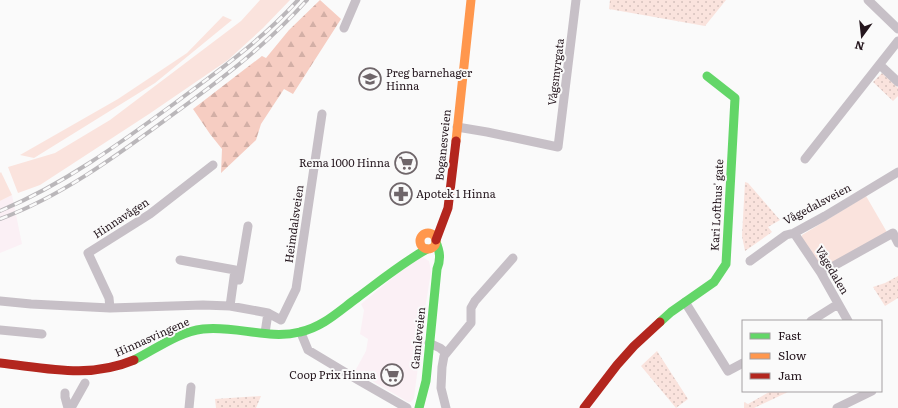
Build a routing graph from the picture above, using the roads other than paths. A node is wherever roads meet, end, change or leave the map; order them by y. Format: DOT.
graph roads {
  1 [pos="356,0"];
  2 [pos="471,0"];
  3 [pos="576,0"];
  4 [pos="868,0"];
  5 [pos="344,28"];
  6 [pos="898,29"];
  7 [pos="898,42"];
  8 [pos="880,65"];
  9 [pos="708,76"];
  10 [pos="898,82"];
  11 [pos="322,114"];
  12 [pos="457,127"];
  13 [pos="805,159"];
  14 [pos="213,165"];
  15 [pos="898,172"];
  16 [pos="449,197"];
  17 [pos="248,226"];
  18 [pos="427,233"];
  19 [pos="794,233"];
  20 [pos="436,241"];
  21 [pos="420,242"];
  22 [pos="898,243"];
  23 [pos="428,249"];
  24 [pos="513,258"];
  25 [pos="180,260"];
  26 [pos="750,261"];
  27 [pos="437,269"];
  28 [pos="391,271"];
  29 [pos="821,274"];
  30 [pos="0,301"];
  31 [pos="685,302"];
  32 [pos="838,304"];
  33 [pos="233,307"];
  34 [pos="110,308"];
  35 [pos="268,313"];
  36 [pos="813,320"];
  37 [pos="847,320"];
  38 [pos="0,330"];
  39 [pos="265,333"];
  40 [pos="301,333"];
  41 [pos="42,334"];
  42 [pos="429,343"];
  43 [pos="446,353"];
  44 [pos="0,363"];
  45 [pos="742,364"];
  46 [pos="85,383"];
  47 [pos="191,386"];
  48 [pos="870,392"];
  49 [pos="66,393"];
  50 [pos="587,407"];
  51 [pos="69,408"];
  52 [pos="189,408"];
  53 [pos="407,408"];
  54 [pos="420,408"];
  55 [pos="446,408"];
  56 [pos="837,408"];
  1 -- 5 [label="street"];
  2 -- 12 [label="main road, Boganesveien"];
  3 -- 12 [label="street, Vågsmyrgata"];
  4 -- 6 [label="street"];
  7 -- 8 [label="street"];
  8 -- 10 [label="street"];
  8 -- 13 [label="street"];
  9 -- 31 [label="main road, Kari Lofthus' gate"];
  11 -- 35 [label="street, Heimdalsveien"];
  12 -- 16 [label="main road, Boganesveien"];
  14 -- 34 [label="street, Hinnavågen"];
  15 -- 19 [label="street, Vågedalsveien"];
  16 -- 18 [label="main road, Boganesveien"];
  16 -- 20 [label="main road, Boganesveien"];
  17 -- 33 [label="street"];
  18 -- 20 [label="main road"];
  18 -- 21 [label="main road"];
  19 -- 26 [label="street, Vågedalsveien"];
  19 -- 29 [label="street, Vågedalen"];
  20 -- 23 [label="main road"];
  20 -- 27 [label="main road, Gamleveien"];
  21 -- 23 [label="main road"];
  21 -- 28 [label="main road, Hinnasvingene"];
  22 -- 29 [label="street"];
  23 -- 27 [label="main road"];
  23 -- 28 [label="main road, Hinnasvingene"];
  24 -- 43 [label="street"];
  25 -- 33 [label="street"];
  27 -- 42 [label="main road, Gamleveien"];
  28 -- 40 [label="main road, Hinnasvingene"];
  29 -- 32 [label="street, Vågedalen"];
  30 -- 34 [label="street"];
  31 -- 45 [label="street"];
  31 -- 50 [label="main road, Kari Lofthus' gate"];
  32 -- 36 [label="street"];
  32 -- 37 [label="street, Vågedalen"];
  33 -- 34 [label="street"];
  33 -- 35 [label="street"];
  35 -- 39 [label="street"];
  38 -- 41 [label="street"];
  39 -- 40 [label="main road, Hinnasvingene"];
  39 -- 44 [label="main road, Hinnasvingene"];
  40 -- 53 [label="street"];
  42 -- 43 [label="street"];
  42 -- 54 [label="main road, Gamleveien"];
  43 -- 55 [label="street"];
  46 -- 51 [label="street"];
  47 -- 52 [label="street"];
  48 -- 56 [label="street"];
  49 -- 51 [label="street"];
}
